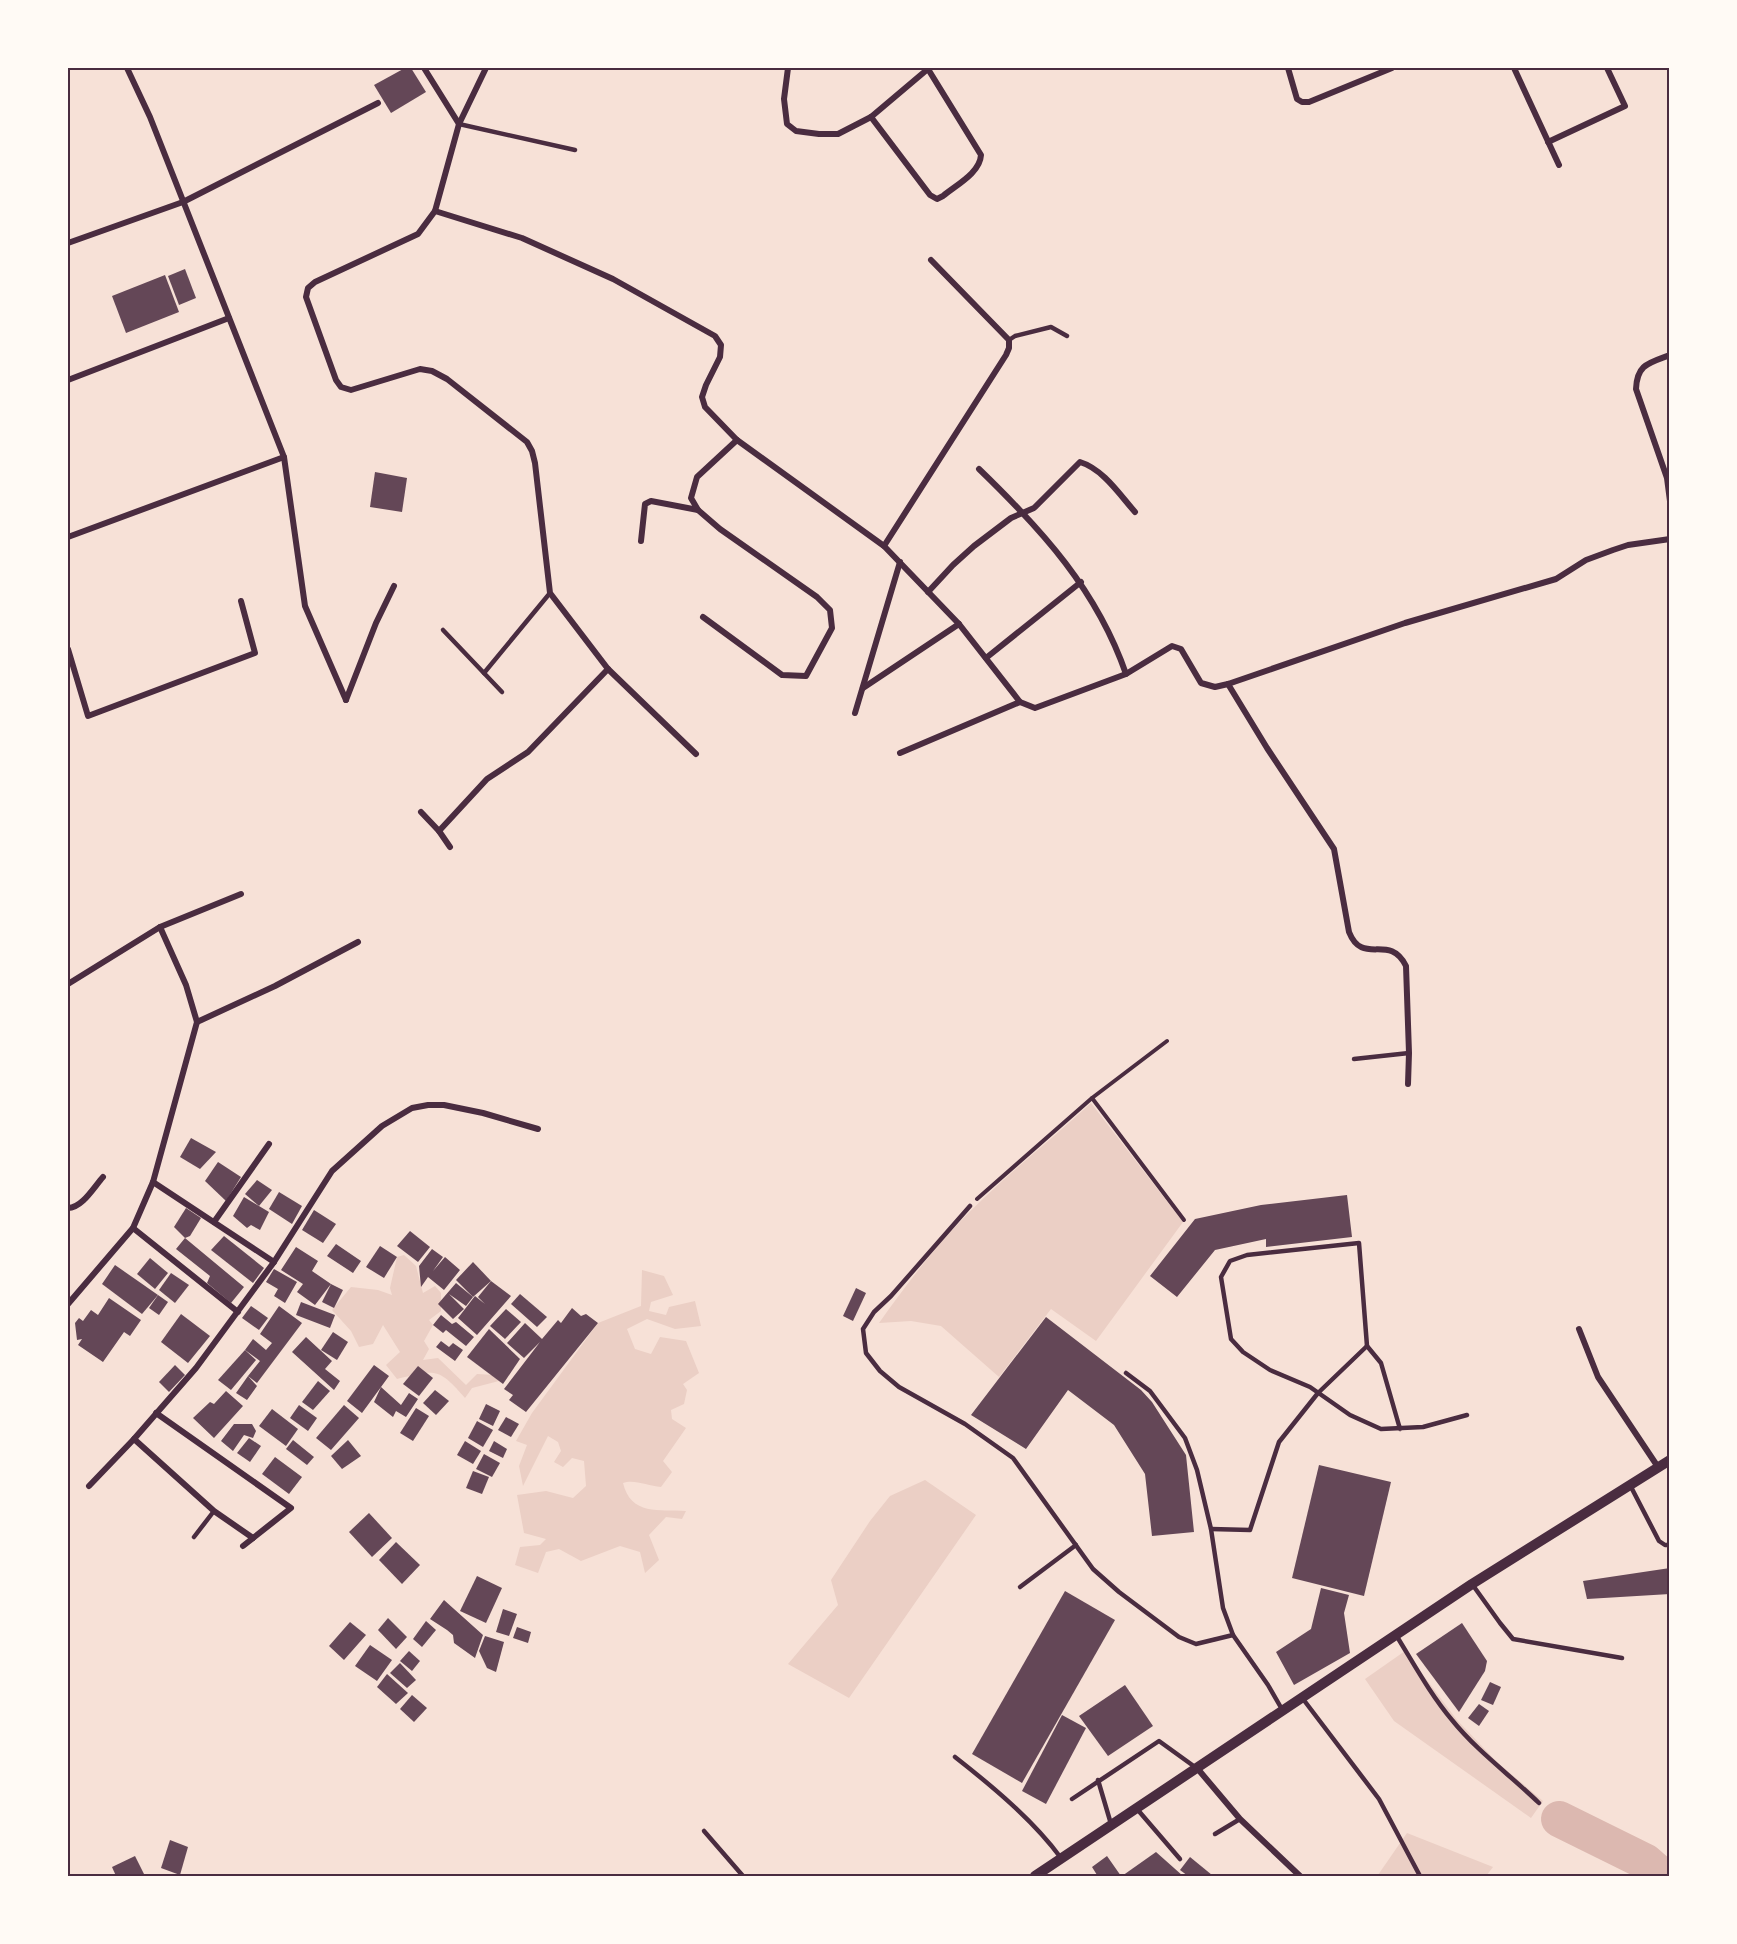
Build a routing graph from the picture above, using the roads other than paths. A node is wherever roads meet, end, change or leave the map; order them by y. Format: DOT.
graph roads {
  1 [pos="127,68"];
  2 [pos="424,68"];
  3 [pos="486,68"];
  4 [pos="788,68"];
  5 [pos="928,68"];
  6 [pos="1288,68"];
  7 [pos="1392,68"];
  8 [pos="1514,68"];
  9 [pos="1607,68"];
  10 [pos="378,103"];
  11 [pos="871,117"];
  12 [pos="459,124"];
  13 [pos="1548,142"];
  14 [pos="575,150"];
  15 [pos="1558,165"];
  16 [pos="183,202"];
  17 [pos="435,211"];
  18 [pos="68,243"];
  19 [pos="931,260"];
  20 [pos="229,318"];
  21 [pos="1067,336"];
  22 [pos="1009,340"];
  23 [pos="1670,355"];
  24 [pos="68,380"];
  25 [pos="737,440"];
  26 [pos="284,457"];
  27 [pos="979,469"];
  28 [pos="1670,501"];
  29 [pos="698,510"];
  30 [pos="1135,512"];
  31 [pos="1025,513"];
  32 [pos="68,537"];
  33 [pos="1670,539"];
  34 [pos="641,541"];
  35 [pos="884,546"];
  36 [pos="900,562"];
  37 [pos="1080,582"];
  38 [pos="394,586"];
  39 [pos="928,592"];
  40 [pos="550,593"];
  41 [pos="241,602"];
  42 [pos="703,617"];
  43 [pos="958,624"];
  44 [pos="443,630"];
  45 [pos="68,649"];
  46 [pos="986,658"];
  47 [pos="608,669"];
  48 [pos="484,673"];
  49 [pos="1126,674"];
  50 [pos="1228,684"];
  51 [pos="862,689"];
  52 [pos="502,692"];
  53 [pos="1020,702"];
  54 [pos="855,713"];
  55 [pos="900,753"];
  56 [pos="696,754"];
  57 [pos="421,812"];
  58 [pos="439,831"];
  59 [pos="450,847"];
  60 [pos="241,894"];
  61 [pos="160,927"];
  62 [pos="358,942"];
  63 [pos="68,984"];
  64 [pos="196,1022"];
  65 [pos="1409,1053"];
  66 [pos="1354,1059"];
  67 [pos="1408,1083"];
  68 [pos="538,1130"];
  69 [pos="269,1144"];
  70 [pos="103,1177"];
  71 [pos="153,1182"];
  72 [pos="970,1206"];
  73 [pos="68,1208"];
  74 [pos="214,1222"];
  75 [pos="133,1228"];
  76 [pos="274,1262"];
  77 [pos="68,1304"];
  78 [pos="238,1312"];
  79 [pos="1579,1329"];
  80 [pos="1367,1346"];
  81 [pos="1126,1373"];
  82 [pos="1318,1393"];
  83 [pos="156,1413"];
  84 [pos="1467,1415"];
  85 [pos="1401,1429"];
  86 [pos="134,1439"];
  87 [pos="1670,1460"];
  88 [pos="1658,1467"];
  89 [pos="1630,1485"];
  90 [pos="89,1486"];
  91 [pos="214,1511"];
  92 [pos="1211,1529"];
  93 [pos="194,1537"];
  94 [pos="254,1538"];
  95 [pos="1076,1545"];
  96 [pos="1670,1545"];
  97 [pos="243,1546"];
  98 [pos="1472,1584"];
  99 [pos="1020,1587"];
  100 [pos="1233,1635"];
  101 [pos="1395,1636"];
  102 [pos="1622,1658"];
  103 [pos="1302,1698"];
  104 [pos="1283,1711"];
  105 [pos="955,1757"];
  106 [pos="1197,1768"];
  107 [pos="1098,1780"];
  108 [pos="1072,1799"];
  109 [pos="1539,1803"];
  110 [pos="1137,1809"];
  111 [pos="1240,1819"];
  112 [pos="1112,1825"];
  113 [pos="704,1831"];
  114 [pos="1215,1834"];
  115 [pos="1062,1858"];
  116 [pos="1180,1859"];
  117 [pos="743,1876"];
  118 [pos="1037,1876"];
  119 [pos="1300,1876"];
  120 [pos="1420,1876"];
  1 -- 16 [label="street"];
  2 -- 12 [label="street"];
  3 -- 12 [label="street"];
  4 -- 11 [label="street"];
  5 -- 11 [label="street"];
  5 -- 11 [label="street"];
  6 -- 7 [label="street"];
  8 -- 13 [label="street"];
  9 -- 13 [label="street"];
  10 -- 16 [label="street"];
  12 -- 14 [label="lane"];
  12 -- 17 [label="street"];
  13 -- 15 [label="street"];
  16 -- 18 [label="street"];
  16 -- 20 [label="street"];
  17 -- 25 [label="street"];
  17 -- 40 [label="street"];
  19 -- 22 [label="street"];
  20 -- 24 [label="street"];
  20 -- 26 [label="street"];
  21 -- 22 [label="lane"];
  22 -- 35 [label="street"];
  23 -- 28 [label="street"];
  25 -- 29 [label="street"];
  25 -- 35 [label="street"];
  26 -- 32 [label="street"];
  26 -- 38 [label="street"];
  27 -- 31 [label="street"];
  29 -- 34 [label="street"];
  29 -- 42 [label="street"];
  30 -- 31 [label="street"];
  31 -- 37 [label="street"];
  31 -- 39 [label="street"];
  33 -- 50 [label="street"];
  35 -- 36 [label="street"];
  36 -- 39 [label="street"];
  36 -- 51 [label="street"];
  37 -- 46 [label="street"];
  37 -- 49 [label="street"];
  39 -- 43 [label="street"];
  40 -- 47 [label="street"];
  40 -- 48 [label="lane"];
  41 -- 45 [label="street"];
  43 -- 46 [label="street"];
  43 -- 51 [label="street"];
  44 -- 48 [label="lane"];
  46 -- 53 [label="street"];
  47 -- 56 [label="street"];
  47 -- 58 [label="street"];
  48 -- 52 [label="lane"];
  49 -- 50 [label="street"];
  49 -- 53 [label="street"];
  50 -- 65 [label="street"];
  51 -- 54 [label="street"];
  53 -- 55 [label="street"];
  57 -- 58 [label="street"];
  58 -- 59 [label="street"];
  60 -- 61 [label="street"];
  61 -- 63 [label="street"];
  61 -- 64 [label="street"];
  62 -- 64 [label="street"];
  64 -- 71 [label="street"];
  65 -- 66 [label="lane"];
  65 -- 67 [label="street"];
  68 -- 76 [label="street"];
  69 -- 74 [label="street"];
  70 -- 73 [label="street"];
  71 -- 74 [label="street"];
  71 -- 75 [label="street"];
  72 -- 95 [label="lane"];
  74 -- 76 [label="street"];
  75 -- 77 [label="street"];
  75 -- 78 [label="street"];
  76 -- 78 [label="street"];
  78 -- 83 [label="street"];
  79 -- 88 [label="street"];
  80 -- 82 [label="lane"];
  80 -- 82 [label="lane"];
  80 -- 85 [label="lane"];
  81 -- 92 [label="lane"];
  82 -- 85 [label="lane"];
  82 -- 92 [label="lane"];
  83 -- 86 [label="street"];
  83 -- 94 [label="street"];
  84 -- 85 [label="lane"];
  86 -- 90 [label="street"];
  86 -- 91 [label="street"];
  87 -- 88 [label="street"];
  88 -- 89 [label="street"];
  89 -- 96 [label="lane"];
  89 -- 98 [label="street"];
  91 -- 93 [label="lane"];
  91 -- 94 [label="street"];
  92 -- 100 [label="lane"];
  94 -- 97 [label="street"];
  95 -- 99 [label="lane"];
  95 -- 100 [label="lane"];
  98 -- 101 [label="street"];
  98 -- 102 [label="lane"];
  100 -- 104 [label="lane"];
  101 -- 103 [label="street"];
  101 -- 109 [label="lane"];
  103 -- 104 [label="street"];
  103 -- 120 [label="lane"];
  104 -- 106 [label="street"];
  105 -- 115 [label="lane"];
  106 -- 107 [label="lane"];
  106 -- 110 [label="street"];
  106 -- 111 [label="street"];
  107 -- 108 [label="lane"];
  107 -- 112 [label="lane"];
  110 -- 112 [label="street"];
  110 -- 116 [label="lane"];
  111 -- 114 [label="lane"];
  111 -- 119 [label="street"];
  112 -- 115 [label="street"];
  113 -- 117 [label="lane"];
  115 -- 118 [label="street"];
}
